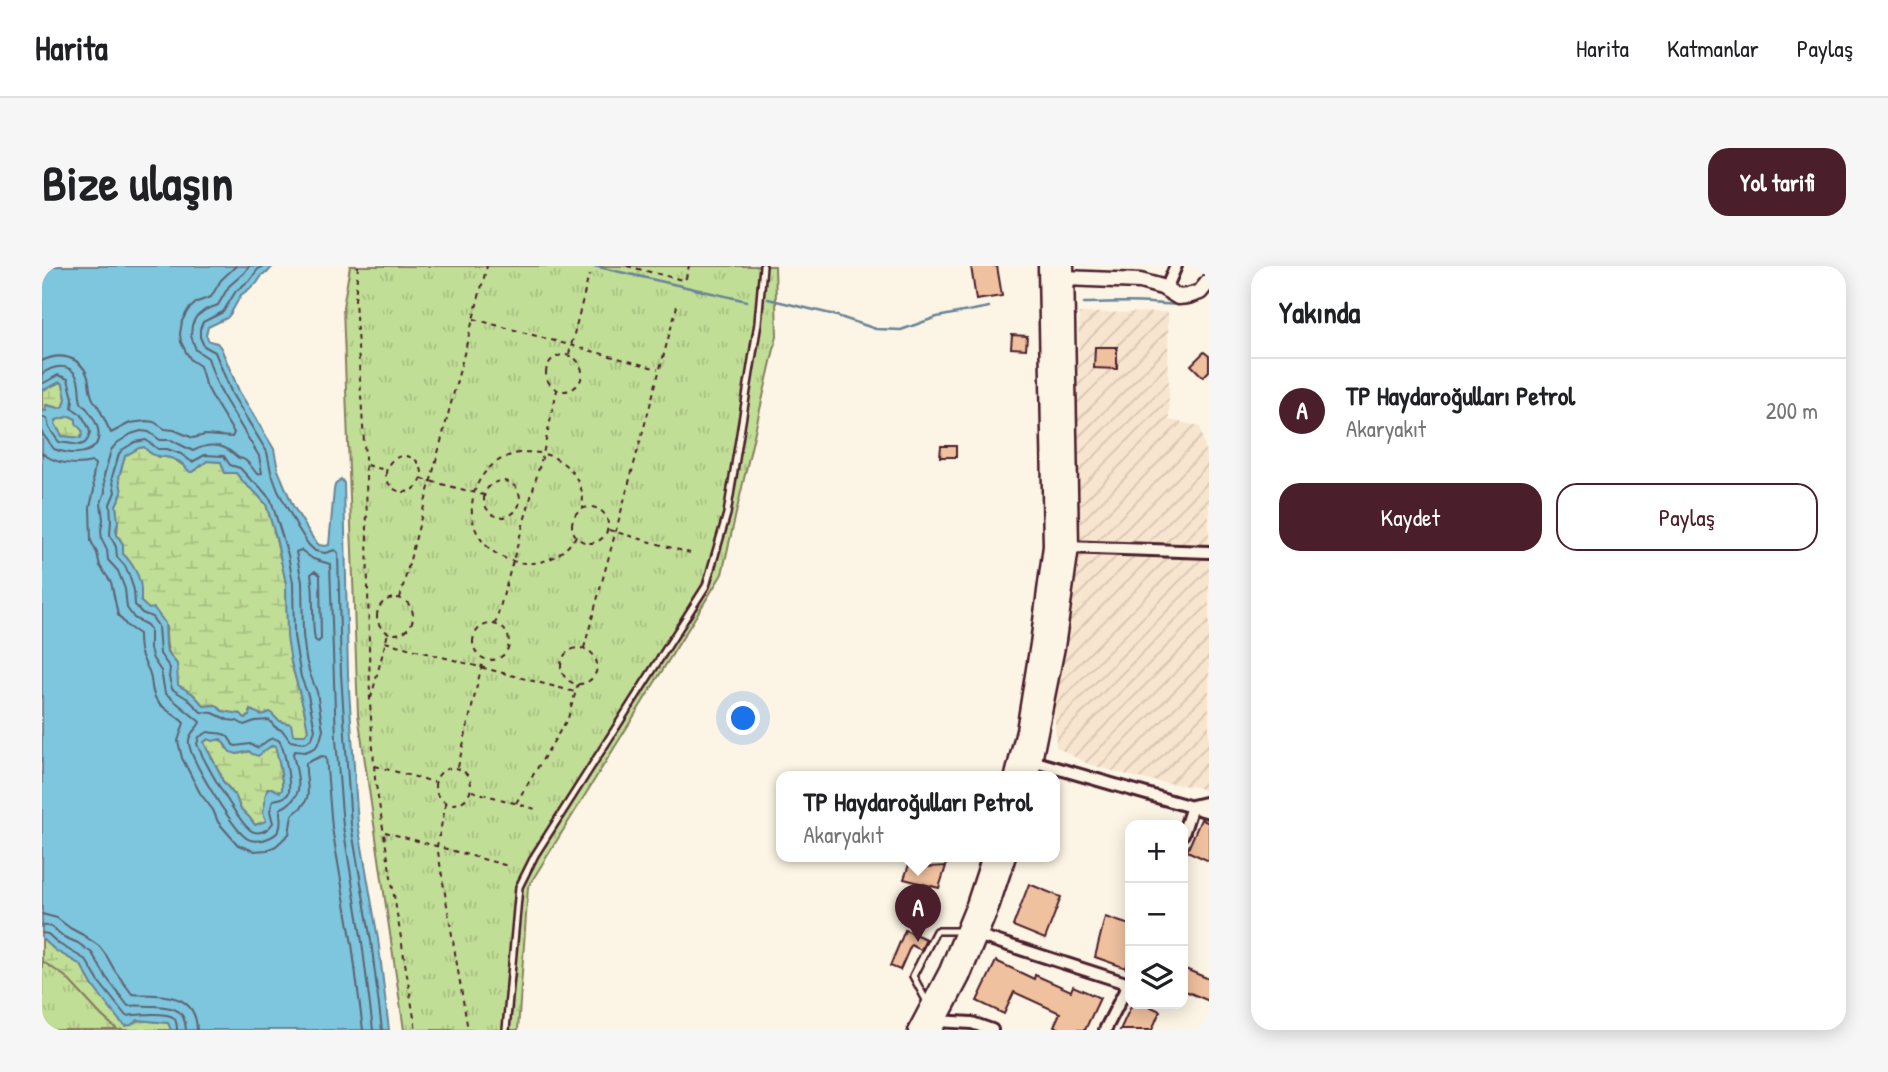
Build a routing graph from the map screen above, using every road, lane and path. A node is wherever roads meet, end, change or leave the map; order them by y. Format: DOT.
graph roads {
  1 [pos="358,266"];
  2 [pos="487,266"];
  3 [pos="627,266"];
  4 [pos="690,266"];
  5 [pos="764,266"];
  6 [pos="1048,266"];
  7 [pos="1176,266"];
  8 [pos="1064,272"];
  9 [pos="589,275"];
  10 [pos="1209,281"];
  11 [pos="1166,289"];
  12 [pos="677,306"];
  13 [pos="473,319"];
  14 [pos="571,345"];
  15 [pos="569,355"];
  16 [pos="660,369"];
  17 [pos="557,390"];
  18 [pos="544,454"];
  19 [pos="366,464"];
  20 [pos="386,470"];
  21 [pos="421,479"];
  22 [pos="431,482"];
  23 [pos="475,493"];
  24 [pos="484,495"];
  25 [pos="583,508"];
  26 [pos="608,530"];
  27 [pos="616,533"];
  28 [pos="576,536"];
  29 [pos="1061,546"];
  30 [pos="690,552"];
  31 [pos="1209,552"];
  32 [pos="514,561"];
  33 [pos="400,598"];
  34 [pos="495,625"];
  35 [pos="388,633"];
  36 [pos="385,642"];
  37 [pos="583,648"];
  38 [pos="484,659"];
  39 [pos="483,668"];
  40 [pos="578,684"];
  41 [pos="576,692"];
  42 [pos="370,702"];
  43 [pos="374,765"];
  44 [pos="457,768"];
  45 [pos="1030,768"];
  46 [pos="1016,771"];
  47 [pos="1060,775"];
  48 [pos="435,782"];
  49 [pos="471,791"];
  50 [pos="1209,802"];
  51 [pos="446,803"];
  52 [pos="516,803"];
  53 [pos="1192,806"];
  54 [pos="539,810"];
  55 [pos="1209,812"];
  56 [pos="1188,820"];
  57 [pos="384,832"];
  58 [pos="437,846"];
  59 [pos="990,862"];
  60 [pos="1003,862"];
  61 [pos="508,866"];
  62 [pos="971,933"];
  63 [pos="1125,982"];
  64 [pos="1125,991"];
  65 [pos="933,1019"];
  66 [pos="415,1030"];
  67 [pos="468,1030"];
  68 [pos="506,1030"];
  69 [pos="918,1030"];
  70 [pos="992,1030"];
  71 [pos="1105,1030"];
  1 -- 19 [label="path"];
  2 -- 13 [label="path"];
  3 -- 4 [label="path"];
  5 -- 68 [label="lane"];
  6 -- 29 [label="main road"];
  7 -- 11 [label="street"];
  8 -- 11 [label="street"];
  8 -- 29 [label="main road"];
  9 -- 14 [label="path"];
  10 -- 11 [label="street"];
  12 -- 16 [label="path"];
  13 -- 14 [label="path"];
  13 -- 22 [label="path"];
  14 -- 15 [label="path"];
  14 -- 16 [label="path"];
  15 -- 17 [label="path"];
  15 -- 17 [label="path"];
  16 -- 27 [label="path"];
  17 -- 18 [label="path"];
  18 -- 23 [label="path"];
  18 -- 25 [label="path"];
  18 -- 32 [label="path"];
  19 -- 20 [label="path"];
  19 -- 42 [label="path"];
  20 -- 21 [label="path"];
  20 -- 21 [label="path"];
  21 -- 22 [label="path"];
  22 -- 23 [label="path"];
  22 -- 33 [label="path"];
  23 -- 24 [label="path"];
  23 -- 32 [label="path"];
  24 -- 24 [label="path"];
  25 -- 26 [label="path"];
  25 -- 28 [label="path"];
  26 -- 27 [label="path"];
  26 -- 28 [label="path"];
  27 -- 30 [label="path"];
  27 -- 37 [label="path"];
  28 -- 32 [label="path"];
  29 -- 31 [label="street"];
  29 -- 45 [label="main road"];
  29 -- 46 [label="main road"];
  32 -- 34 [label="path"];
  33 -- 35 [label="path"];
  33 -- 35 [label="path"];
  34 -- 38 [label="path"];
  34 -- 38 [label="path"];
  35 -- 36 [label="path"];
  36 -- 39 [label="path"];
  36 -- 42 [label="path"];
  37 -- 40 [label="path"];
  37 -- 40 [label="path"];
  38 -- 39 [label="path"];
  39 -- 41 [label="path"];
  39 -- 44 [label="path"];
  40 -- 41 [label="path"];
  41 -- 52 [label="path"];
  42 -- 43 [label="path"];
  43 -- 48 [label="path"];
  43 -- 57 [label="path"];
  44 -- 48 [label="path"];
  44 -- 49 [label="path"];
  47 -- 53 [label="street"];
  48 -- 51 [label="path"];
  49 -- 51 [label="path"];
  49 -- 52 [label="path"];
  50 -- 53 [label="street"];
  51 -- 58 [label="path"];
  52 -- 54 [label="path"];
  53 -- 55 [label="street"];
  53 -- 56 [label="street"];
  57 -- 58 [label="path"];
  57 -- 66 [label="path"];
  58 -- 61 [label="path"];
  58 -- 67 [label="path"];
  59 -- 62 [label="main road"];
  60 -- 62 [label="main road"];
  62 -- 63 [label="street"];
  62 -- 65 [label="main road"];
  62 -- 65 [label="lane"];
  64 -- 71 [label="street"];
  65 -- 69 [label="main road"];
  65 -- 70 [label="street"];
}
